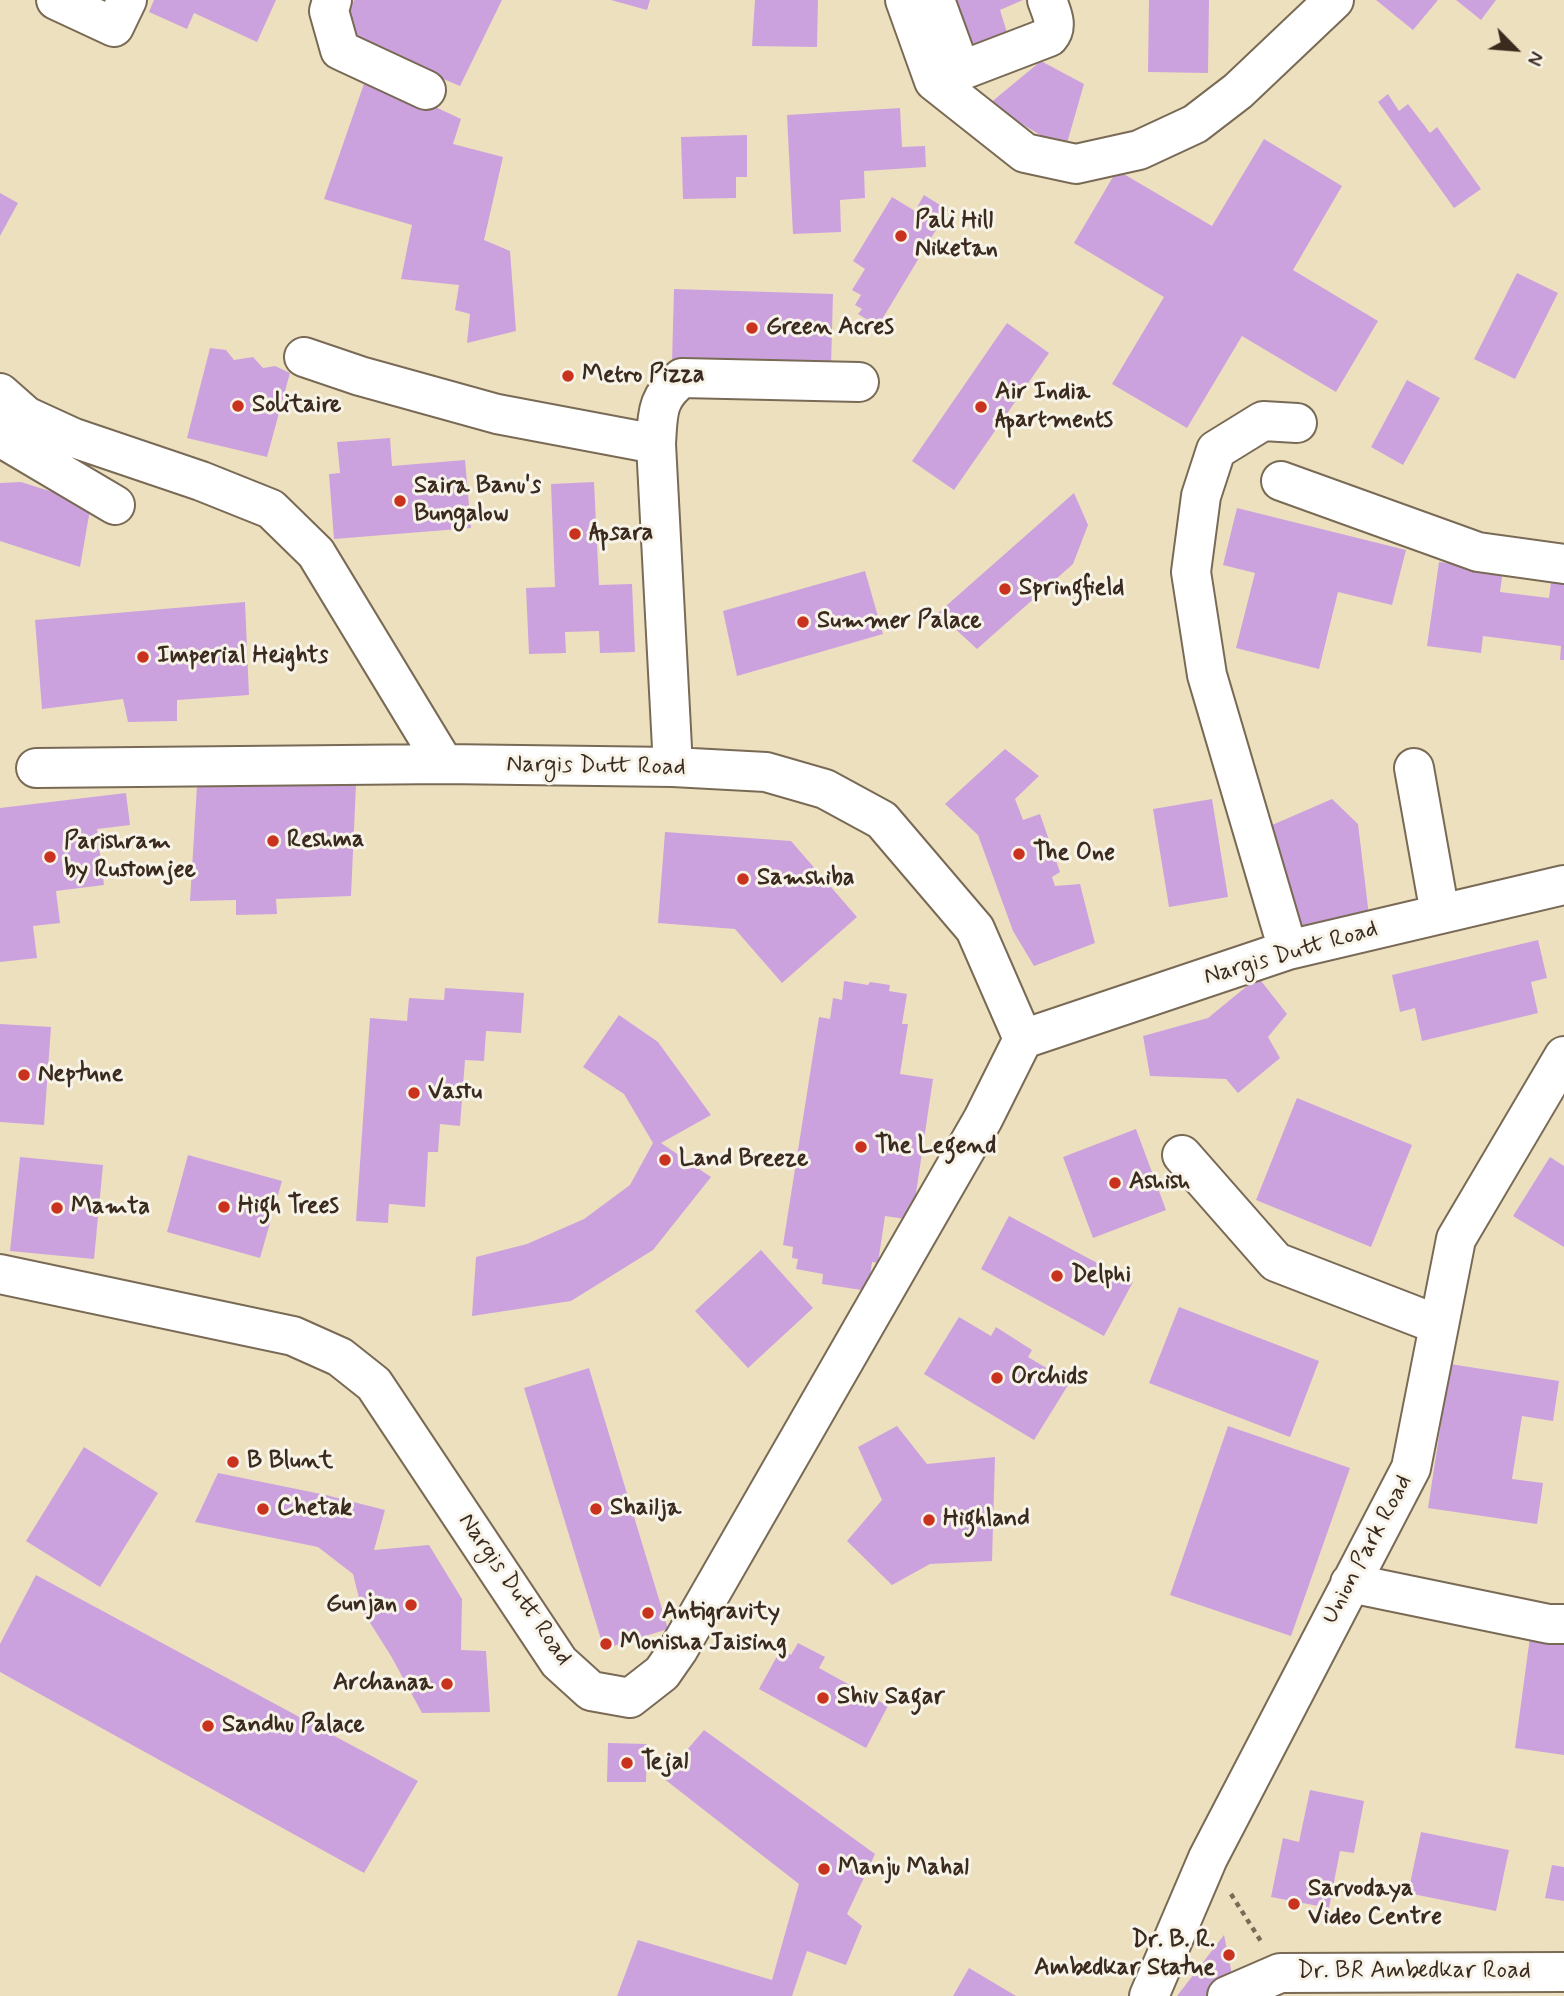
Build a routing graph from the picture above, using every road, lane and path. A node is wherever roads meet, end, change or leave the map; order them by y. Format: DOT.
graph roads {
  1 [pos="56,0"];
  2 [pos="127,0"];
  3 [pos="332,0"];
  4 [pos="905,0"];
  5 [pos="935,0"];
  6 [pos="1047,0"];
  7 [pos="1334,0"];
  8 [pos="947,76"];
  9 [pos="426,90"];
  10 [pos="304,357"];
  11 [pos="859,382"];
  12 [pos="0,393"];
  13 [pos="1297,423"];
  14 [pos="0,437"];
  15 [pos="656,444"];
  16 [pos="1281,481"];
  17 [pos="115,505"];
  18 [pos="1564,564"];
  19 [pos="444,764"];
  20 [pos="673,767"];
  21 [pos="36,768"];
  22 [pos="1414,768"];
  23 [pos="1564,885"];
  24 [pos="1440,914"];
  25 [pos="1288,950"];
  26 [pos="1023,1039"];
  27 [pos="1564,1056"];
  28 [pos="1182,1155"];
  29 [pos="0,1274"];
  30 [pos="1439,1325"];
  31 [pos="1350,1583"];
  32 [pos="1564,1624"];
  33 [pos="1208,1858"];
  34 [pos="1564,1972"];
  35 [pos="1280,1973"];
  36 [pos="1149,1996"];
  37 [pos="1227,1996"];
  1 -- 2 [label="street"];
  3 -- 9 [label="street"];
  4 -- 8 [label="street"];
  5 -- 8 [label="street"];
  6 -- 8 [label="street"];
  7 -- 8 [label="street"];
  10 -- 15 [label="street"];
  11 -- 15 [label="street"];
  12 -- 19 [label="street"];
  13 -- 25 [label="street"];
  14 -- 17 [label="street"];
  15 -- 20 [label="street"];
  16 -- 18 [label="street"];
  19 -- 20 [label="street, Nargis Dutt Road"];
  19 -- 21 [label="street, Nargis Dutt Road"];
  20 -- 26 [label="street, Nargis Dutt Road"];
  22 -- 24 [label="street"];
  23 -- 24 [label="street, Nargis Dutt Road"];
  24 -- 25 [label="street, Nargis Dutt Road"];
  25 -- 26 [label="street, Nargis Dutt Road"];
  26 -- 29 [label="street, Nargis Dutt Road"];
  27 -- 30 [label="street, Union Park Road"];
  28 -- 30 [label="street"];
  30 -- 31 [label="street, Union Park Road"];
  31 -- 32 [label="street"];
  31 -- 33 [label="street, Union Park Road"];
  33 -- 35 [label="path"];
  33 -- 36 [label="street, Union Park Road"];
  34 -- 35 [label="street, Dr. BR Ambedkar Road"];
  35 -- 37 [label="street, Dr. BR Ambedkar Road"];
}
